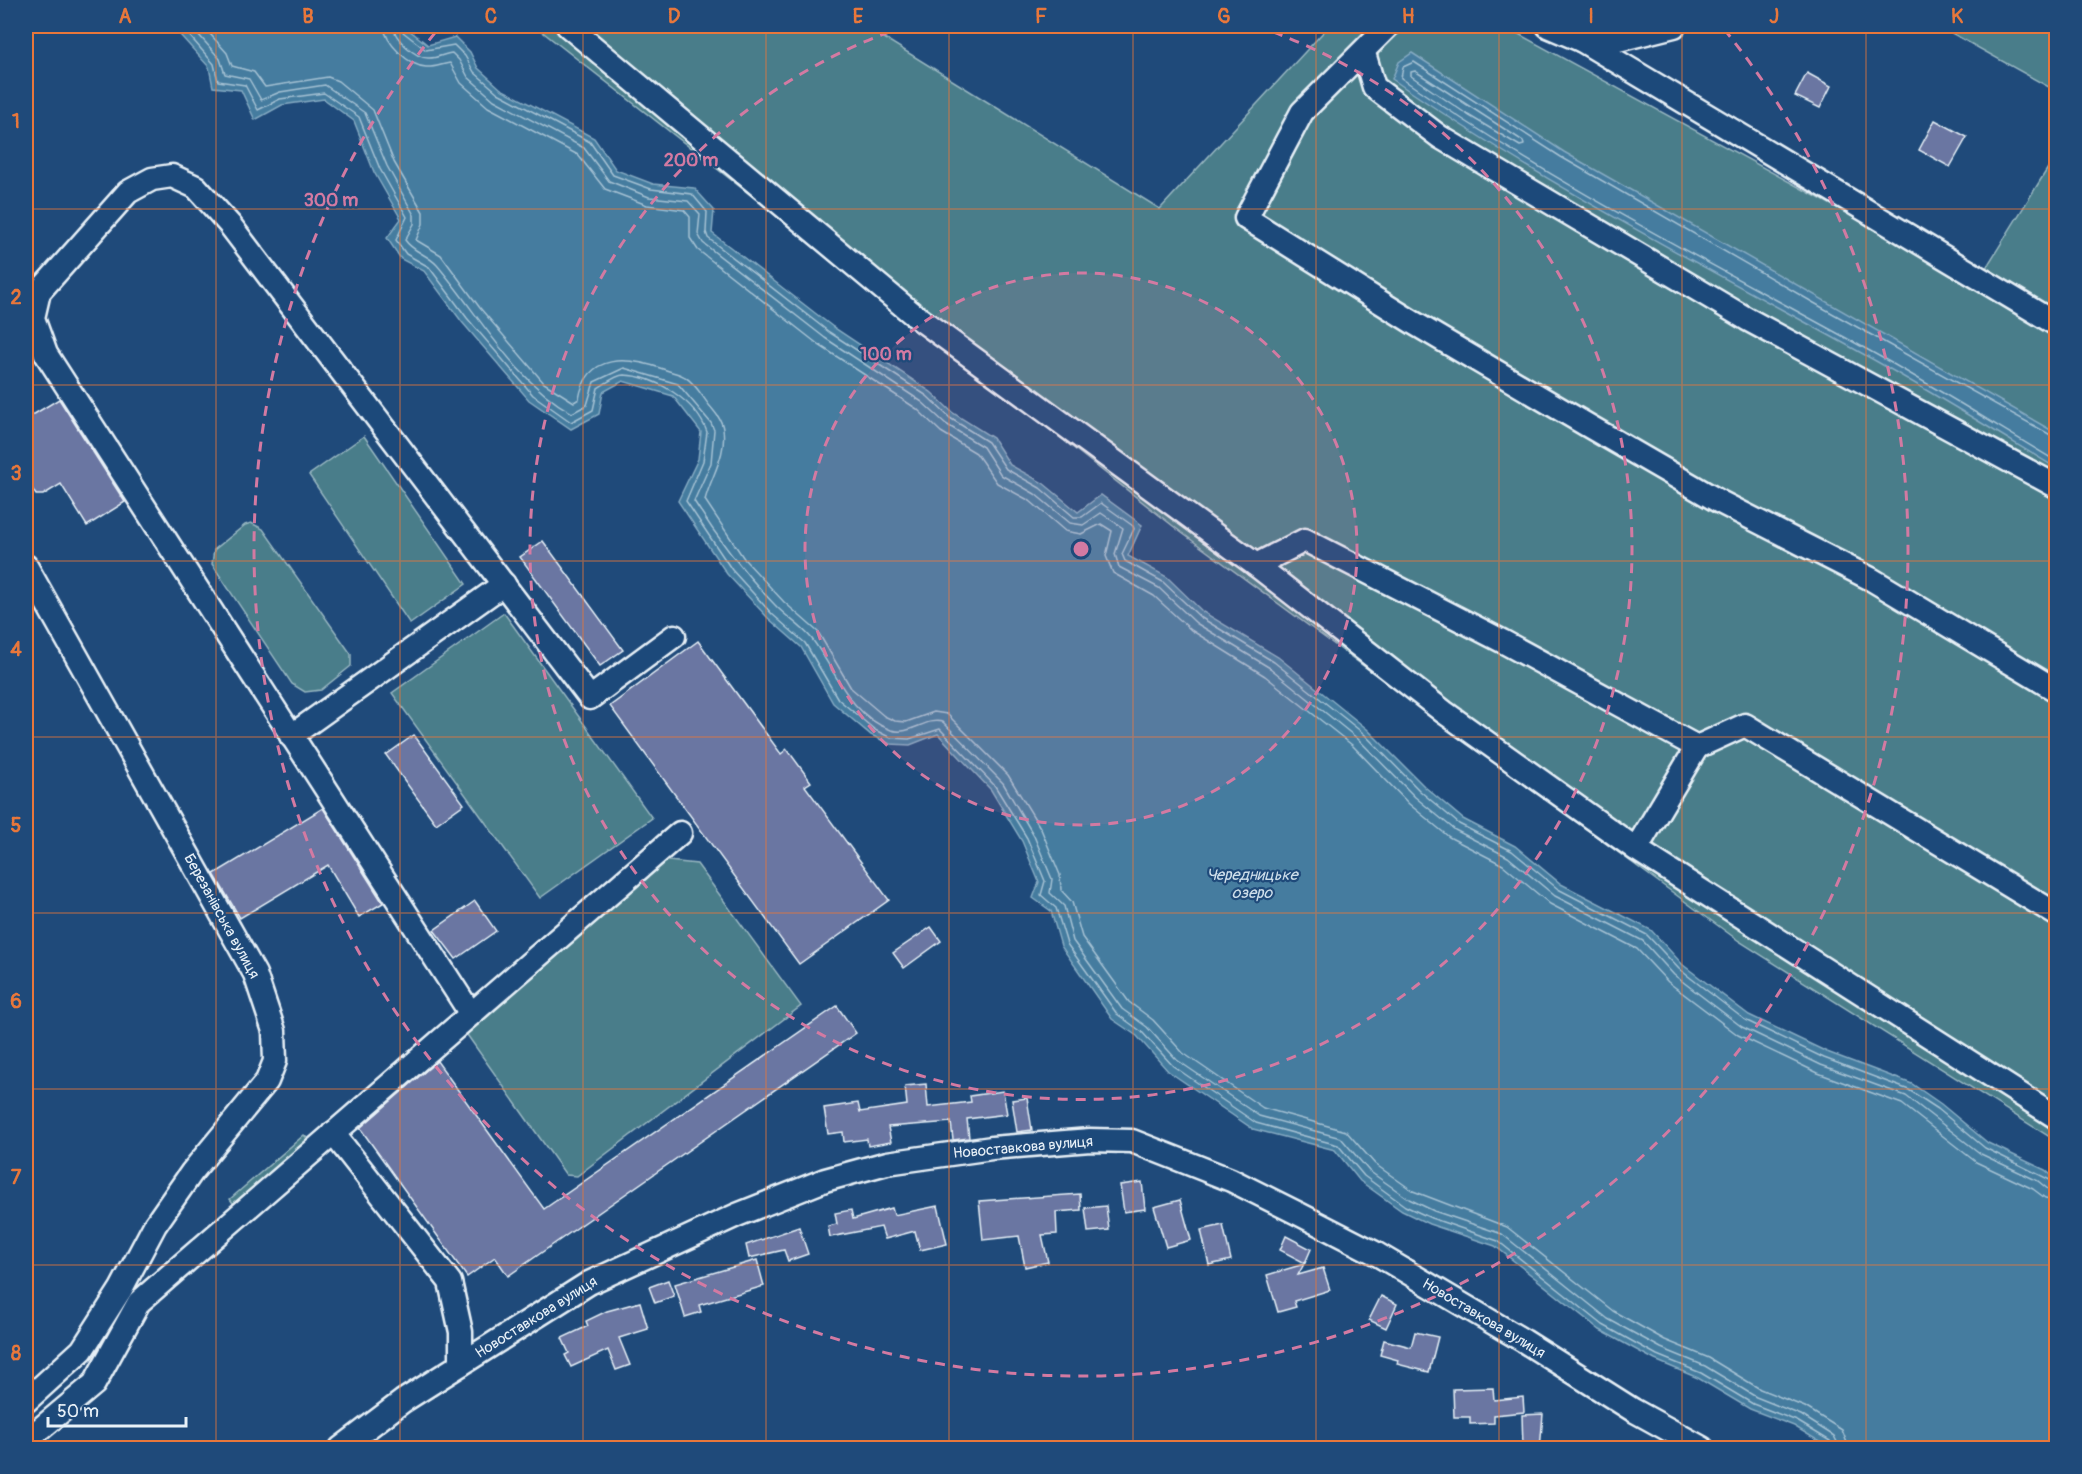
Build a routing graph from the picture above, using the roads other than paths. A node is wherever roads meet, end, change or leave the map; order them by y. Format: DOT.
graph roads {
  1 [pos="568,26"];
  2 [pos="1388,26"];
  3 [pos="1548,26"];
  4 [pos="1674,26"];
  5 [pos="1581,40"];
  6 [pos="1364,53"];
  7 [pos="2056,324"];
  8 [pos="2056,486"];
  9 [pos="1256,565"];
  10 [pos="26,566"];
  11 [pos="504,584"];
  12 [pos="674,636"];
  13 [pos="2056,690"];
  14 [pos="291,736"];
  15 [pos="1697,747"];
  16 [pos="680,833"];
  17 [pos="1636,849"];
  18 [pos="2056,914"];
  19 [pos="471,1014"];
  20 [pos="2056,1117"];
  21 [pos="333,1132"];
  22 [pos="461,1364"];
  23 [pos="26,1401"];
  24 [pos="26,1441"];
  25 [pos="341,1449"];
  26 [pos="1702,1449"];
  1 -- 9 [label="street"];
  2 -- 6 [label="street"];
  3 -- 5 [label="street"];
  4 -- 5 [label="street"];
  5 -- 7 [label="street"];
  6 -- 8 [label="street"];
  6 -- 13 [label="street"];
  9 -- 15 [label="street"];
  9 -- 17 [label="street"];
  10 -- 23 [label="street, Березанівська вулиця"];
  11 -- 12 [label="street"];
  11 -- 14 [label="street"];
  11 -- 14 [label="street"];
  14 -- 19 [label="street"];
  15 -- 17 [label="street"];
  15 -- 18 [label="street"];
  16 -- 19 [label="street"];
  17 -- 20 [label="street"];
  19 -- 21 [label="street"];
  21 -- 22 [label="street"];
  21 -- 24 [label="street"];
  22 -- 25 [label="street, Новоставкова вулиця"];
  22 -- 26 [label="street, Новоставкова вулиця"];
}
